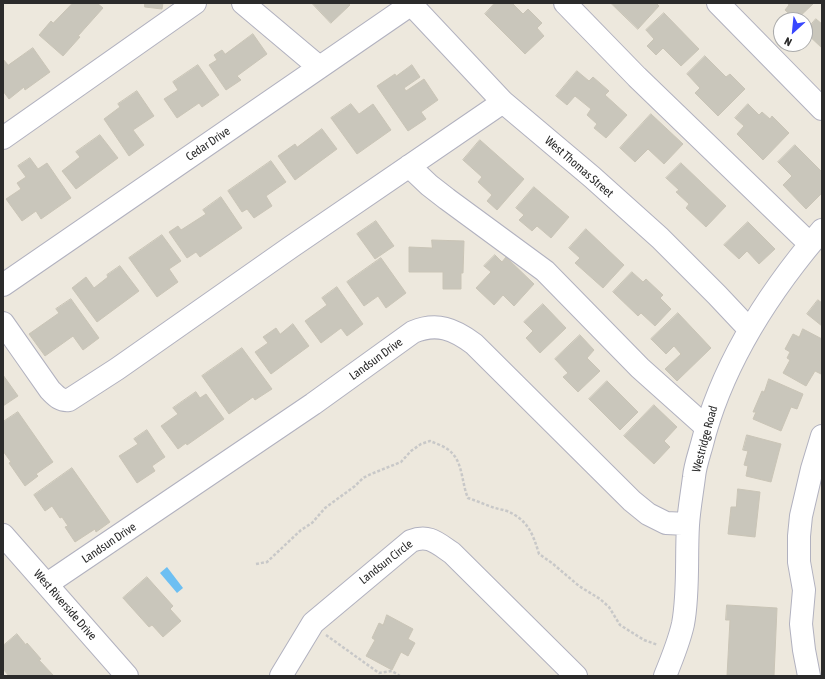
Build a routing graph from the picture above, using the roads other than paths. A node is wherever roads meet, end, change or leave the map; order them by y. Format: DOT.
graph roads {
  1 [pos="195,3"];
  2 [pos="243,3"];
  3 [pos="411,3"];
  4 [pos="565,3"];
  5 [pos="718,3"];
  6 [pos="319,67"];
  7 [pos="503,102"];
  8 [pos="822,109"];
  9 [pos="3,138"];
  10 [pos="409,166"];
  11 [pos="816,237"];
  12 [pos="3,285"];
  13 [pos="3,323"];
  14 [pos="749,329"];
  15 [pos="706,427"];
  16 [pos="822,436"];
  17 [pos="688,524"];
  18 [pos="3,535"];
  19 [pos="47,584"];
  20 [pos="127,676"];
  21 [pos="281,676"];
  22 [pos="576,676"];
  23 [pos="665,676"];
  24 [pos="809,676"];
  1 -- 9 [label="street"];
  2 -- 6 [label="street"];
  3 -- 6 [label="street, Cedar Drive"];
  3 -- 7 [label="street, West Thomas Street"];
  4 -- 11 [label="street"];
  5 -- 8 [label="street"];
  6 -- 12 [label="street, Cedar Drive"];
  7 -- 10 [label="street"];
  7 -- 14 [label="street, West Thomas Street"];
  10 -- 13 [label="street"];
  10 -- 15 [label="street"];
  11 -- 14 [label="street, Westridge Road"];
  14 -- 15 [label="street, Westridge Road"];
  15 -- 17 [label="street, Westridge Road"];
  16 -- 24 [label="street"];
  17 -- 19 [label="street, Landsun Drive"];
  17 -- 23 [label="street, Westridge Road"];
  18 -- 19 [label="street, West Riverside Drive"];
  19 -- 20 [label="street, West Riverside Drive"];
  21 -- 22 [label="street, Landsun Circle"];
}
